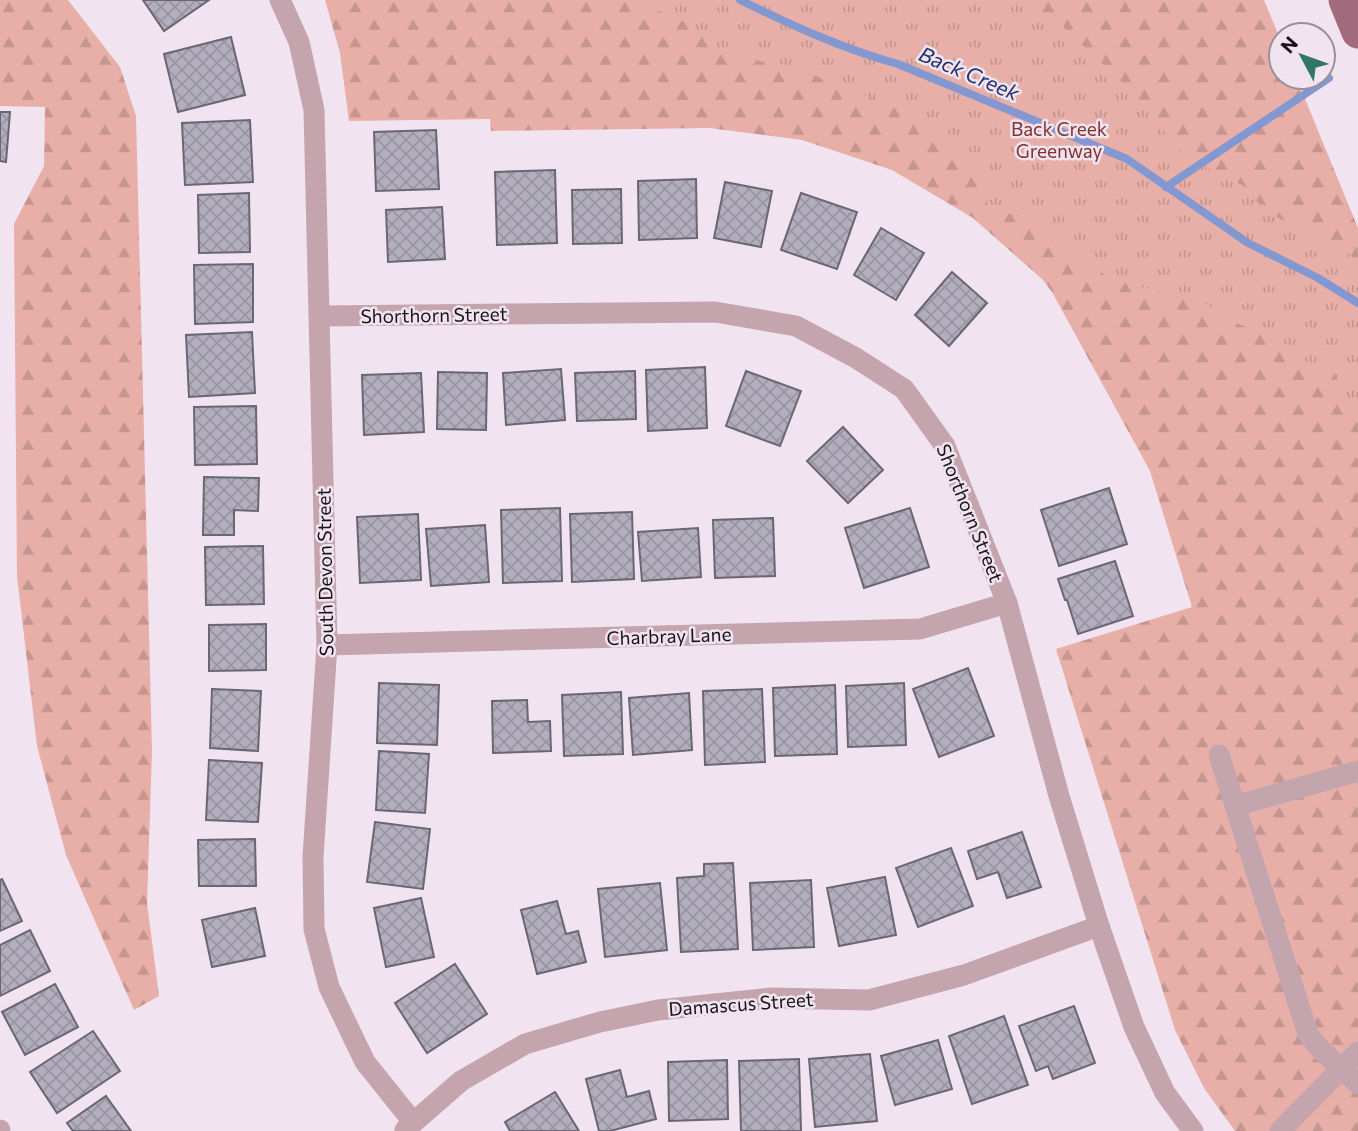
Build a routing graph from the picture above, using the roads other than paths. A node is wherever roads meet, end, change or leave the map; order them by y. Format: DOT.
graph roads {
  1 [pos="279,0"];
  2 [pos="1345,0"];
  3 [pos="1358,32"];
  4 [pos="320,316"];
  5 [pos="1007,603"];
  6 [pos="327,645"];
  7 [pos="1219,755"];
  8 [pos="1358,771"];
  9 [pos="1235,806"];
  10 [pos="1099,926"];
  11 [pos="1358,1052"];
  12 [pos="1342,1068"];
  13 [pos="1358,1084"];
  14 [pos="408,1127"];
  15 [pos="1193,1131"];
  16 [pos="1280,1131"];
  1 -- 4 [label="street, South Devon Street"];
  2 -- 3 [label="main road"];
  4 -- 5 [label="street, Shorthorn Street"];
  4 -- 6 [label="street, South Devon Street"];
  5 -- 6 [label="street, Charbray Lane"];
  5 -- 10 [label="street, Shorthorn Street"];
  6 -- 14 [label="street, South Devon Street"];
  7 -- 9 [label="street"];
  8 -- 9 [label="street"];
  9 -- 12 [label="street"];
  10 -- 14 [label="street, Damascus Street"];
  10 -- 15 [label="street, Shorthorn Street"];
  11 -- 12 [label="street"];
  12 -- 13 [label="street"];
  12 -- 16 [label="street"];
}
